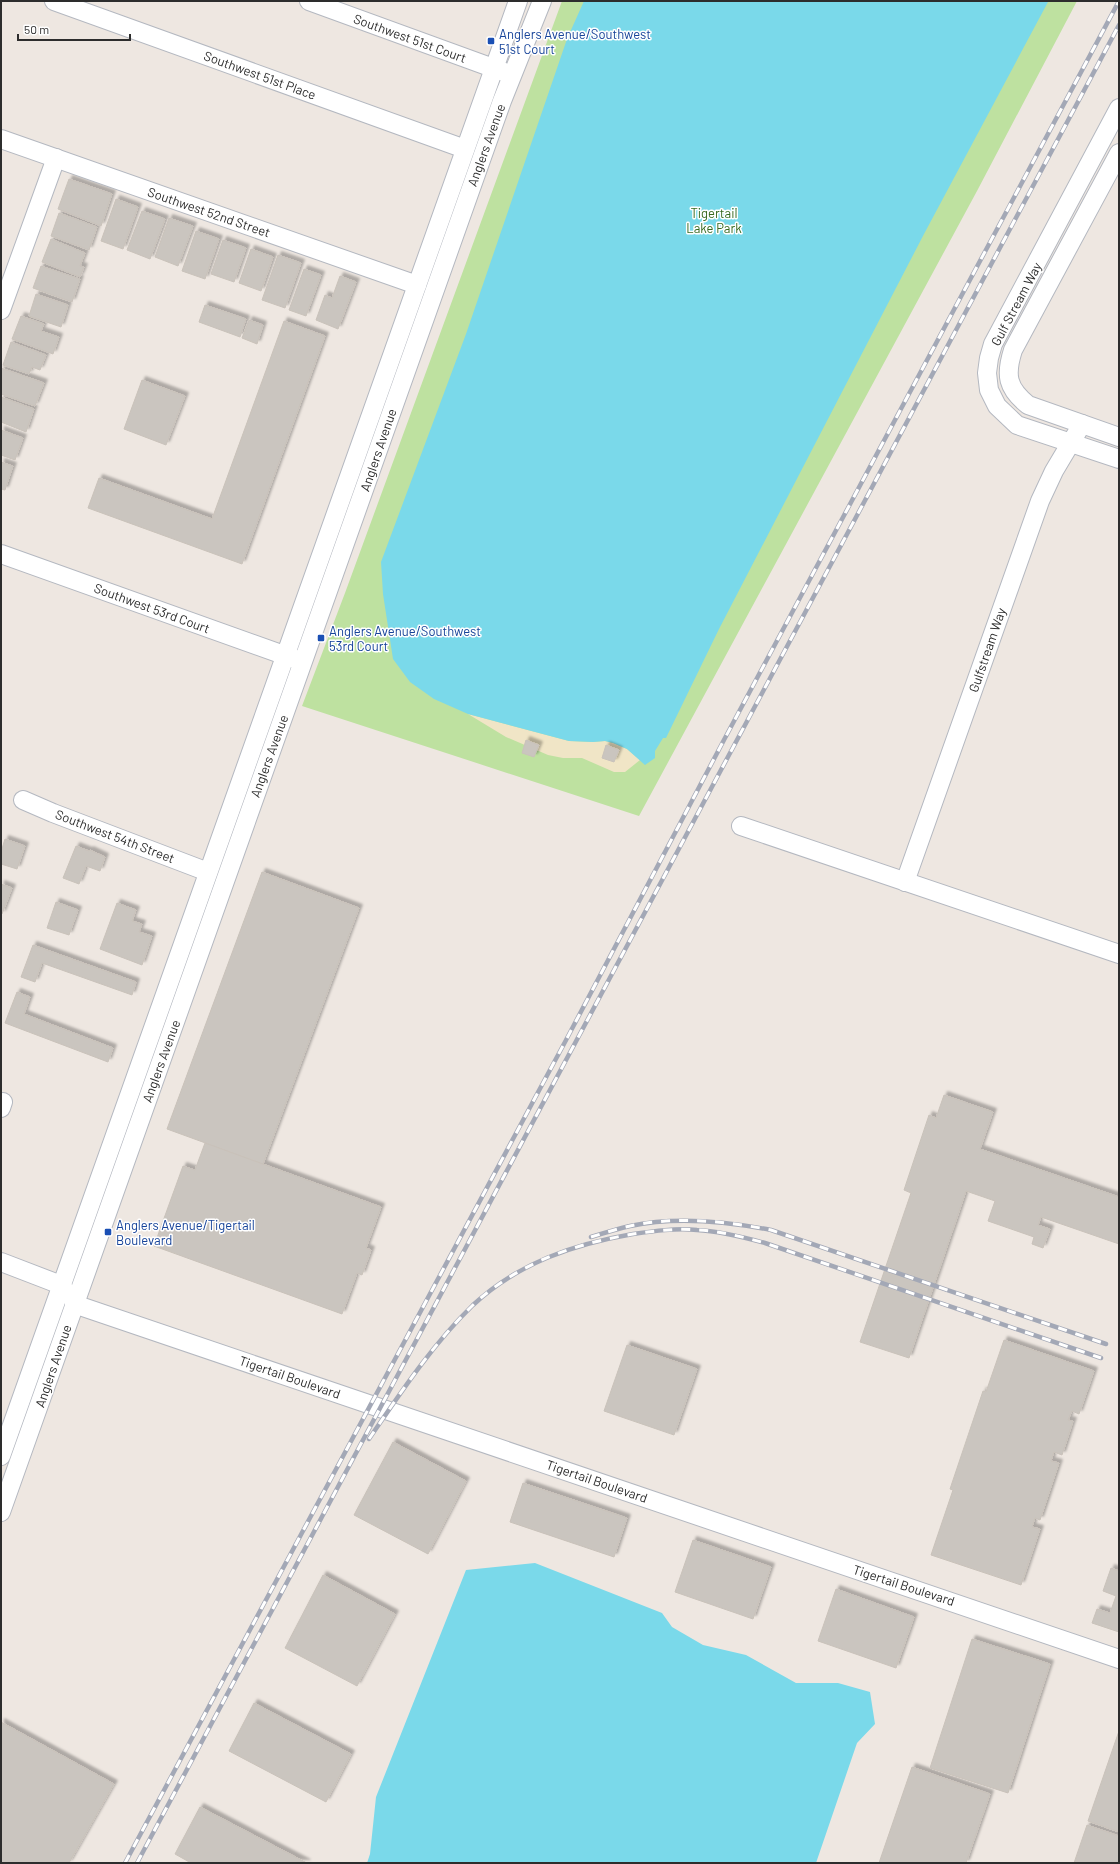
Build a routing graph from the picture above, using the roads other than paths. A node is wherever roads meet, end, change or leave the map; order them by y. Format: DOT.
graph roads {
  1 [pos="54,1"];
  2 [pos="309,1"];
  3 [pos="518,1"];
  4 [pos="542,1"];
  5 [pos="494,68"];
  6 [pos="512,75"];
  7 [pos="1119,108"];
  8 [pos="1,139"];
  9 [pos="465,149"];
  10 [pos="1119,153"];
  11 [pos="56,158"];
  12 [pos="417,285"];
  13 [pos="1,310"];
  14 [pos="1082,424"];
  15 [pos="1119,437"];
  16 [pos="1072,442"];
  17 [pos="1119,459"];
  18 [pos="1,554"];
  19 [pos="285,655"];
  20 [pos="303,662"];
  21 [pos="23,800"];
  22 [pos="741,826"];
  23 [pos="208,872"];
  24 [pos="905,882"];
  25 [pos="1119,954"];
  26 [pos="1,1262"];
  27 [pos="61,1285"];
  28 [pos="74,1304"];
  29 [pos="1,1456"];
  30 [pos="1,1512"];
  31 [pos="1119,1659"];
  1 -- 9 [label="street, Southwest 51st Place"];
  2 -- 5 [label="street, Southwest 51st Court"];
  3 -- 5 [label="street, Anglers Avenue"];
  4 -- 6 [label="street, Anglers Avenue"];
  5 -- 6 [label="street, Southwest 51st Court"];
  5 -- 9 [label="street, Anglers Avenue"];
  6 -- 20 [label="street, Anglers Avenue"];
  7 -- 16 [label="street, Gulf Stream Way"];
  8 -- 11 [label="street, Southwest 52nd Street"];
  9 -- 12 [label="street, Anglers Avenue"];
  10 -- 14 [label="street, Gulf Stream Way"];
  11 -- 12 [label="street, Southwest 52nd Street"];
  11 -- 13 [label="street"];
  12 -- 19 [label="street, Anglers Avenue"];
  14 -- 15 [label="street, Gulf Stream Way"];
  14 -- 16 [label="street, Gulfstream Way"];
  16 -- 17 [label="street, Gulf Stream Way"];
  16 -- 24 [label="street, Gulfstream Way"];
  18 -- 19 [label="street, Southwest 53rd Court"];
  19 -- 20 [label="street, Southwest 53rd Court"];
  19 -- 23 [label="street, Anglers Avenue"];
  20 -- 28 [label="street, Anglers Avenue"];
  21 -- 23 [label="street, Southwest 54th Street"];
  22 -- 24 [label="street"];
  23 -- 27 [label="street, Anglers Avenue"];
  24 -- 25 [label="street"];
  26 -- 27 [label="street"];
  27 -- 28 [label="street"];
  27 -- 29 [label="street, Anglers Avenue"];
  28 -- 30 [label="street, Anglers Avenue"];
  28 -- 31 [label="street, Tigertail Boulevard"];
}
